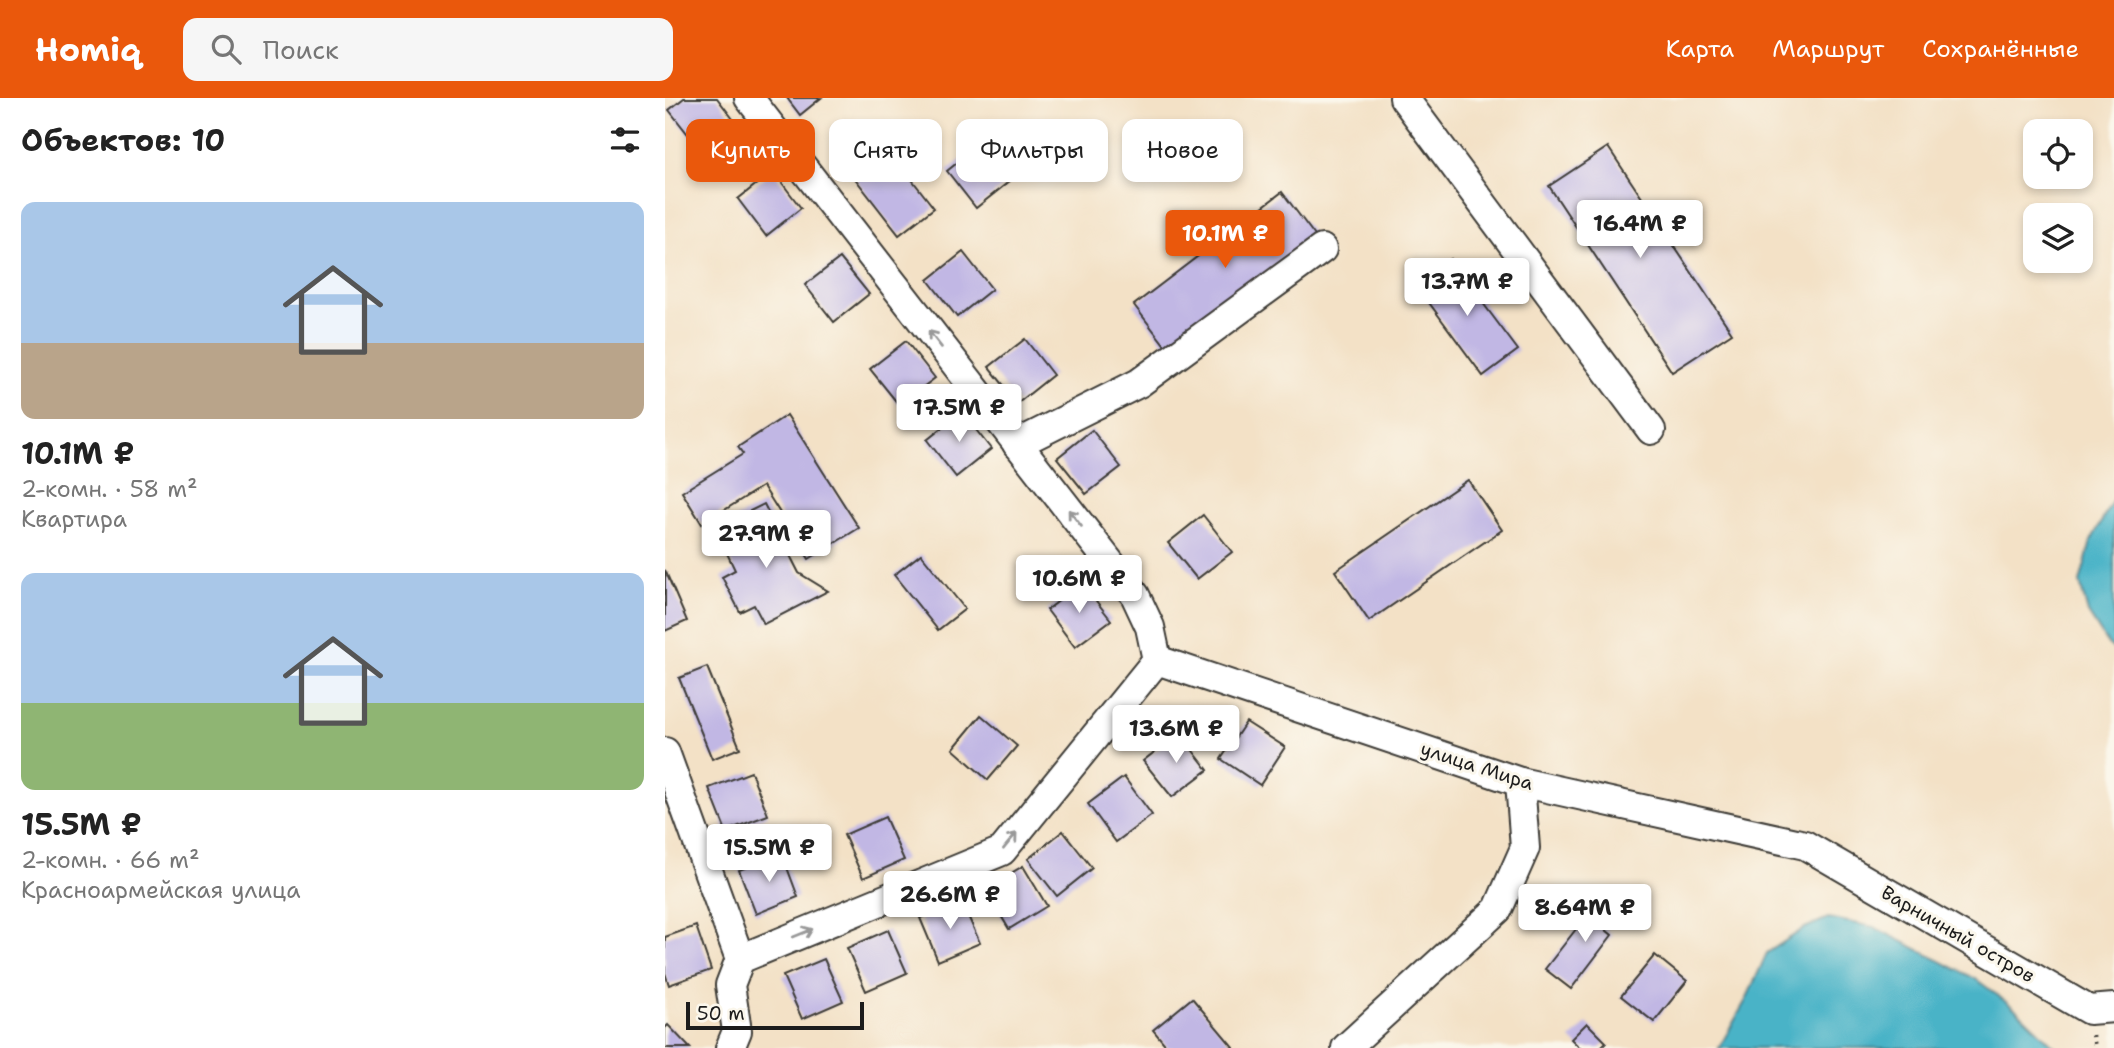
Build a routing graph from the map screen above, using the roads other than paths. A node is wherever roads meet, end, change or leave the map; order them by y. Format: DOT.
graph roads {
  1 [pos="749,98"];
  2 [pos="1404,98"];
  3 [pos="1322,249"];
  4 [pos="1651,430"];
  5 [pos="1017,444"];
  6 [pos="1157,660"];
  7 [pos="665,752"];
  8 [pos="1520,782"];
  9 [pos="1805,845"];
  10 [pos="740,959"];
  11 [pos="2114,1008"];
  12 [pos="730,1048"];
  13 [pos="1346,1048"];
  5 -- 1 [label="street, one-way"];
  2 -- 4 [label="street"];
  3 -- 5 [label="street"];
  6 -- 5 [label="street, one-way"];
  6 -- 8 [label="street, улица Мира"];
  10 -- 6 [label="street, one-way"];
  7 -- 10 [label="street"];
  8 -- 9 [label="street, улица Мира"];
  8 -- 13 [label="street"];
  9 -- 11 [label="street, Варничный остров"];
  10 -- 12 [label="street"];
}
